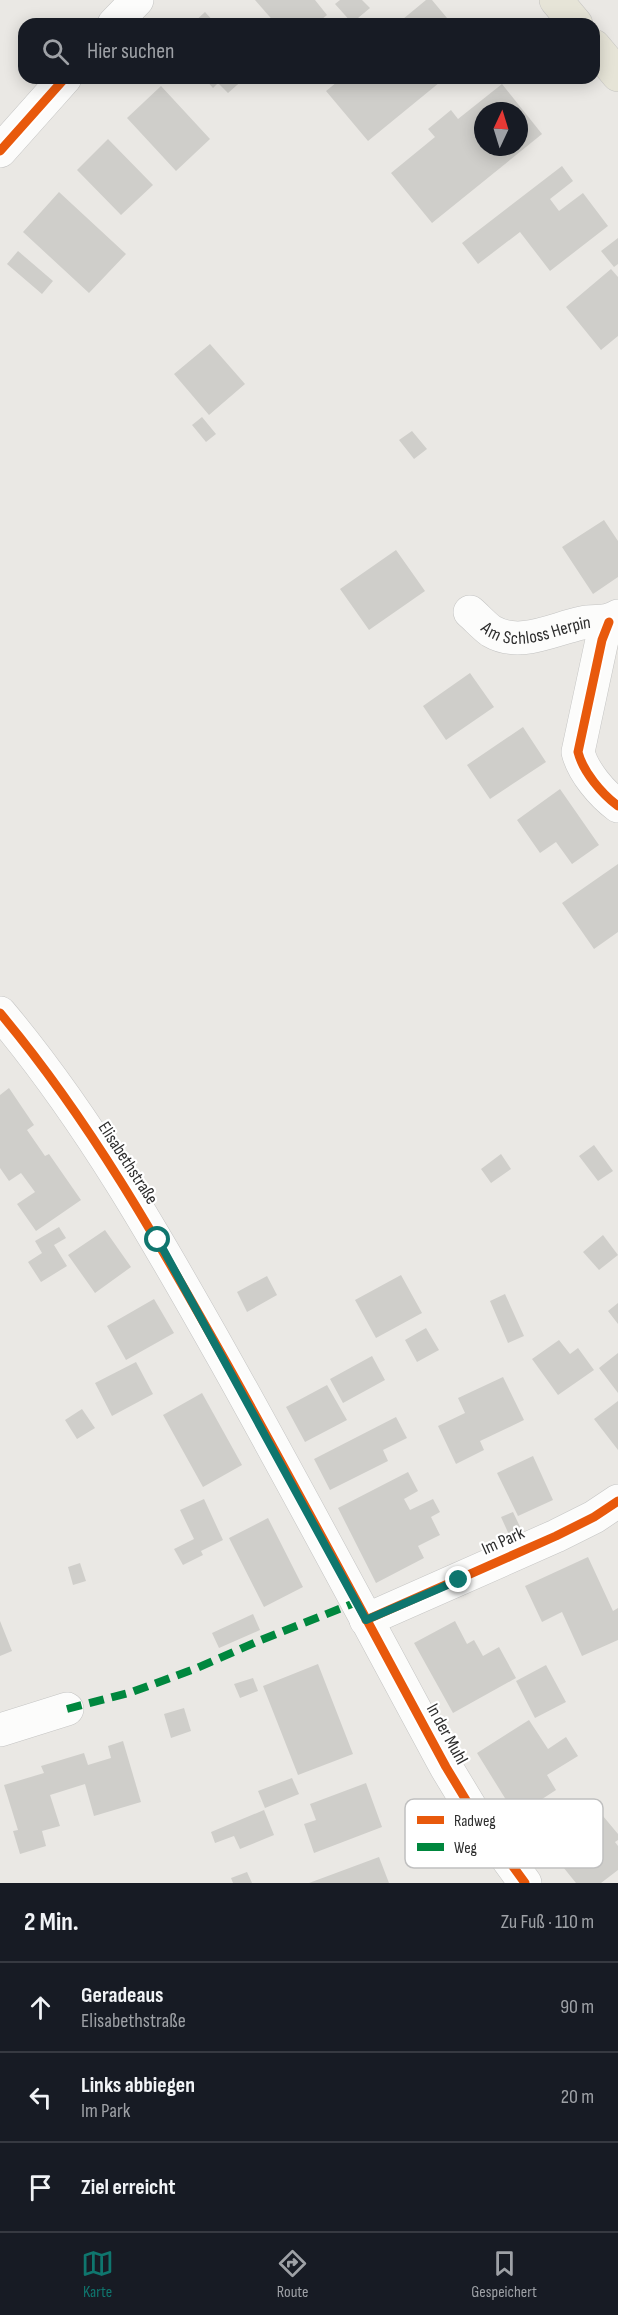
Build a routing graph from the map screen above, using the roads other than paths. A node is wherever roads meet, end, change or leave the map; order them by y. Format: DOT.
graph roads {
  1 [pos="137,0"];
  2 [pos="556,0"];
  3 [pos="120,18"];
  4 [pos="571,18"];
  5 [pos="600,53"];
  6 [pos="618,75"];
  7 [pos="60,84"];
  8 [pos="0,151"];
  9 [pos="470,612"];
  10 [pos="614,619"];
  11 [pos="618,806"];
  12 [pos="0,1013"];
  13 [pos="618,1501"];
  14 [pos="359,1607"];
  15 [pos="67,1709"];
  16 [pos="0,1730"];
  17 [pos="465,1799"];
  18 [pos="514,1868"];
  19 [pos="525,1883"];
  1 -- 3 [label="street"];
  2 -- 4 [label="main road"];
  5 -- 6 [label="main road"];
  7 -- 8 [label="street"];
  9 -- 10 [label="street, Am Schloss Herpin"];
  10 -- 11 [label="street, Am Schloss Herpin"];
  12 -- 14 [label="street, Elisabethstraße"];
  13 -- 14 [label="street, Im Park"];
  14 -- 17 [label="street, In der Muhl"];
  15 -- 16 [label="street"];
  18 -- 19 [label="street, In der Muhl"];
}
